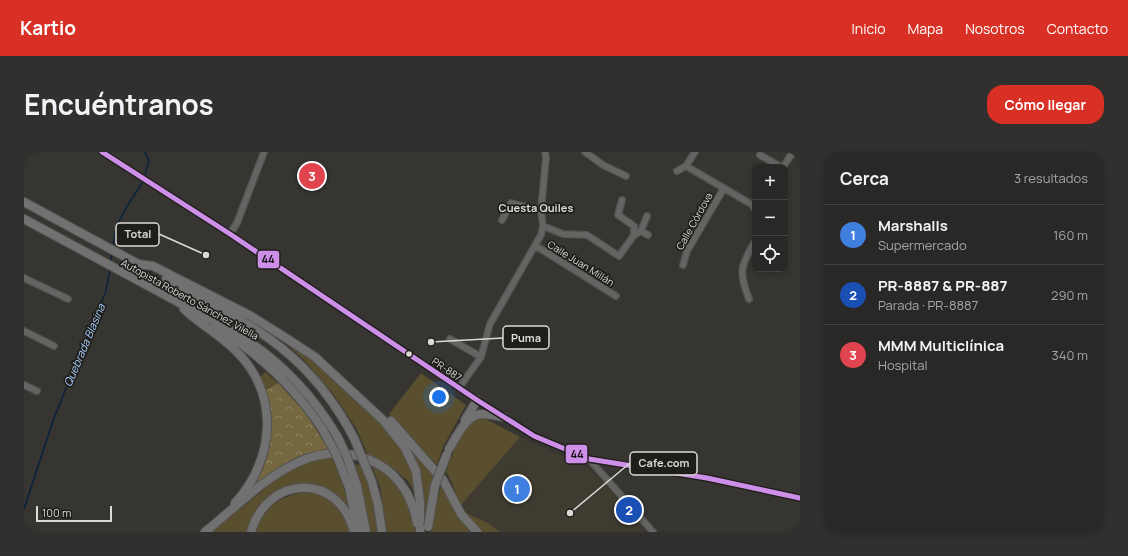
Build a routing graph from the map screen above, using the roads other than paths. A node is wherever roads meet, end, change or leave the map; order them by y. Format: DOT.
graph roads {
  1 [pos="102,152"];
  2 [pos="264,152"];
  3 [pos="545,152"];
  4 [pos="585,152"];
  5 [pos="695,152"];
  6 [pos="793,152"];
  7 [pos="760,155"];
  8 [pos="776,164"];
  9 [pos="784,164"];
  10 [pos="686,166"];
  11 [pos="677,171"];
  12 [pos="626,176"];
  13 [pos="724,188"];
  14 [pos="622,200"];
  15 [pos="24,202"];
  16 [pos="752,205"];
  17 [pos="541,211"];
  18 [pos="647,216"];
  19 [pos="24,219"];
  20 [pos="502,220"];
  21 [pos="24,222"];
  22 [pos="543,226"];
  23 [pos="43,229"];
  24 [pos="641,231"];
  25 [pos="230,234"];
  26 [pos="648,234"];
  27 [pos="634,235"];
  28 [pos="536,246"];
  29 [pos="752,247"];
  30 [pos="138,264"];
  31 [pos="683,265"];
  32 [pos="24,278"];
  33 [pos="616,296"];
  34 [pos="749,298"];
  35 [pos="68,299"];
  36 [pos="176,302"];
  37 [pos="24,331"];
  38 [pos="450,339"];
  39 [pos="54,346"];
  40 [pos="315,357"];
  41 [pos="481,357"];
  42 [pos="24,385"];
  43 [pos="459,388"];
  44 [pos="37,392"];
  45 [pos="477,400"];
  46 [pos="504,417"];
  47 [pos="448,451"];
  48 [pos="589,459"];
  49 [pos="353,487"];
  50 [pos="800,498"];
  51 [pos="216,524"];
  52 [pos="428,530"];
  53 [pos="205,532"];
  54 [pos="251,532"];
  55 [pos="354,532"];
  56 [pos="358,532"];
  57 [pos="366,532"];
  58 [pos="382,532"];
  59 [pos="419,532"];
  60 [pos="477,532"];
  61 [pos="653,532"];
  1 -- 25 [label="street, PR-887"];
  2 -- 25 [label="street"];
  3 -- 17 [label="street"];
  4 -- 12 [label="street"];
  5 -- 10 [label="street"];
  6 -- 9 [label="street"];
  7 -- 8 [label="street"];
  10 -- 11 [label="street"];
  10 -- 13 [label="street"];
  13 -- 16 [label="street"];
  13 -- 31 [label="street, Calle Córdova"];
  14 -- 27 [label="street"];
  15 -- 30 [label="highway, Autopista Roberto Sánchez Vilella"];
  17 -- 20 [label="street"];
  17 -- 22 [label="street"];
  18 -- 24 [label="street"];
  19 -- 23 [label="highway, Autopista Roberto Sánchez Vilella"];
  21 -- 23 [label="highway"];
  22 -- 27 [label="street"];
  22 -- 28 [label="street"];
  23 -- 36 [label="highway, Autopista Roberto Sánchez Vilella"];
  24 -- 26 [label="street"];
  24 -- 27 [label="street"];
  25 -- 43 [label="street, PR-887"];
  28 -- 33 [label="street, Calle Juan Millán"];
  28 -- 41 [label="street"];
  29 -- 34 [label="street"];
  30 -- 40 [label="highway"];
  30 -- 58 [label="highway, Autopista Roberto Sánchez Vilella, bridge"];
  32 -- 35 [label="street"];
  36 -- 49 [label="highway, bridge"];
  36 -- 49 [label="highway, Autopista Roberto Sánchez Vilella, bridge"];
  36 -- 51 [label="highway"];
  37 -- 39 [label="street"];
  38 -- 41 [label="street"];
  40 -- 59 [label="highway"];
  40 -- 60 [label="highway"];
  41 -- 43 [label="street"];
  42 -- 44 [label="street"];
  43 -- 45 [label="street, PR-887"];
  45 -- 46 [label="street, PR-887"];
  45 -- 47 [label="highway"];
  46 -- 47 [label="highway"];
  46 -- 48 [label="street, PR-887"];
  47 -- 52 [label="highway, bridge"];
  48 -- 50 [label="street, PR-887"];
  48 -- 61 [label="street"];
  49 -- 56 [label="highway"];
  49 -- 57 [label="highway, Autopista Roberto Sánchez Vilella"];
  51 -- 53 [label="highway"];
  51 -- 59 [label="highway"];
  54 -- 55 [label="highway"];
}
